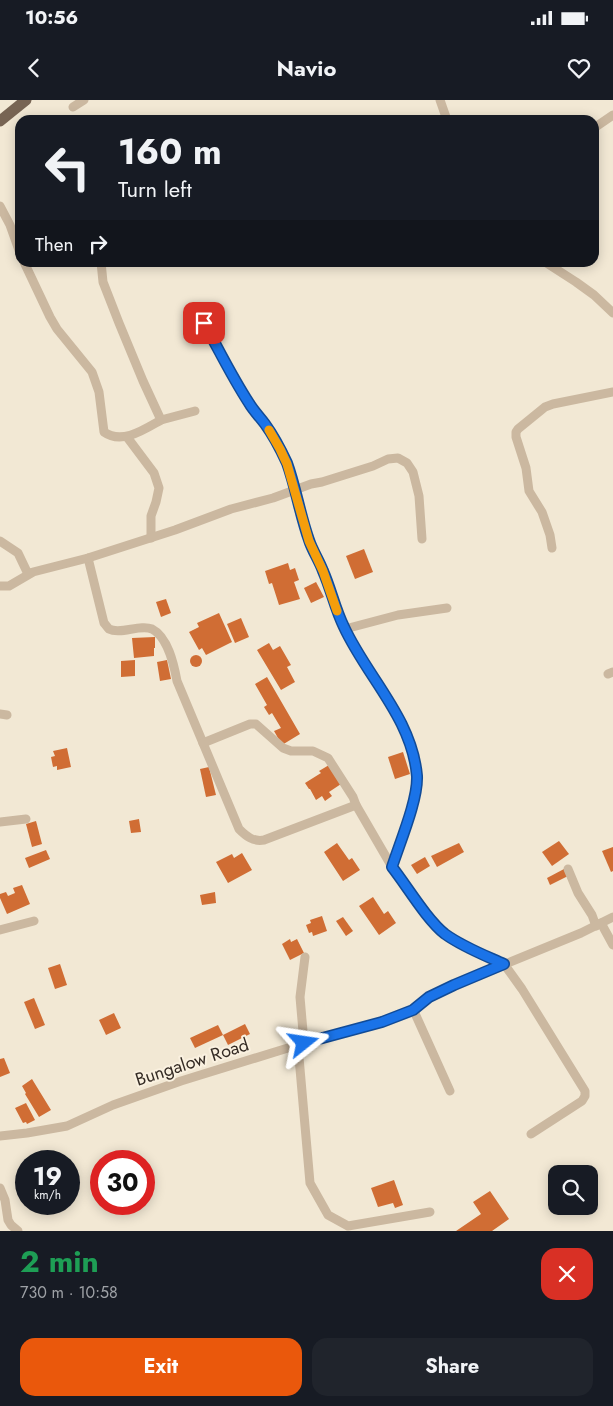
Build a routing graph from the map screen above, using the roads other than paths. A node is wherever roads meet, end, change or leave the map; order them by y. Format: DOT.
graph roads {
  1 [pos="26,100"];
  2 [pos="84,100"];
  3 [pos="440,100"];
  4 [pos="73,107"];
  5 [pos="445,115"];
  6 [pos="613,115"];
  7 [pos="0,121"];
  8 [pos="599,125"];
  9 [pos="0,206"];
  10 [pos="15,238"];
  11 [pos="26,267"];
  12 [pos="102,267"];
  13 [pos="552,267"];
  14 [pos="613,313"];
  15 [pos="204,323"];
  16 [pos="613,392"];
  17 [pos="195,411"];
  18 [pos="161,420"];
  19 [pos="127,437"];
  20 [pos="296,491"];
  21 [pos="151,538"];
  22 [pos="422,539"];
  23 [pos="0,540"];
  24 [pos="552,548"];
  25 [pos="88,558"];
  26 [pos="28,574"];
  27 [pos="0,586"];
  28 [pos="447,608"];
  29 [pos="345,629"];
  30 [pos="203,743"];
  31 [pos="356,805"];
  32 [pos="26,820"];
  33 [pos="0,822"];
  34 [pos="392,867"];
  35 [pos="568,869"];
  36 [pos="613,917"];
  37 [pos="34,921"];
  38 [pos="599,925"];
  39 [pos="0,930"];
  40 [pos="613,945"];
  41 [pos="305,956"];
  42 [pos="504,964"];
  43 [pos="413,1010"];
  44 [pos="301,1044"];
  45 [pos="450,1091"];
  46 [pos="532,1134"];
  47 [pos="0,1136"];
  48 [pos="0,1188"];
  49 [pos="430,1212"];
  50 [pos="349,1229"];
  51 [pos="18,1231"];
  1 -- 7 [label="main road"];
  2 -- 4 [label="street"];
  3 -- 5 [label="street"];
  6 -- 8 [label="street"];
  9 -- 10 [label="street"];
  11 -- 19 [label="street"];
  12 -- 18 [label="street"];
  13 -- 14 [label="street"];
  15 -- 20 [label="street"];
  16 -- 24 [label="street"];
  17 -- 18 [label="street"];
  18 -- 19 [label="street"];
  19 -- 21 [label="street"];
  20 -- 21 [label="street"];
  20 -- 22 [label="street"];
  20 -- 29 [label="street"];
  21 -- 25 [label="street"];
  23 -- 26 [label="street"];
  25 -- 26 [label="street"];
  25 -- 30 [label="street"];
  26 -- 27 [label="street"];
  28 -- 29 [label="street"];
  29 -- 34 [label="street"];
  30 -- 31 [label="street"];
  30 -- 31 [label="street"];
  31 -- 34 [label="street"];
  32 -- 33 [label="street"];
  34 -- 42 [label="street"];
  35 -- 38 [label="street"];
  36 -- 38 [label="street, Bungalow Road"];
  37 -- 39 [label="street"];
  38 -- 40 [label="street"];
  38 -- 42 [label="street, Bungalow Road"];
  41 -- 44 [label="street"];
  42 -- 43 [label="street, Bungalow Road"];
  42 -- 46 [label="street"];
  43 -- 44 [label="street, Bungalow Road"];
  43 -- 45 [label="street"];
  44 -- 47 [label="street, Bungalow Road"];
  44 -- 50 [label="street"];
  48 -- 51 [label="street"];
  49 -- 50 [label="street"];
}
